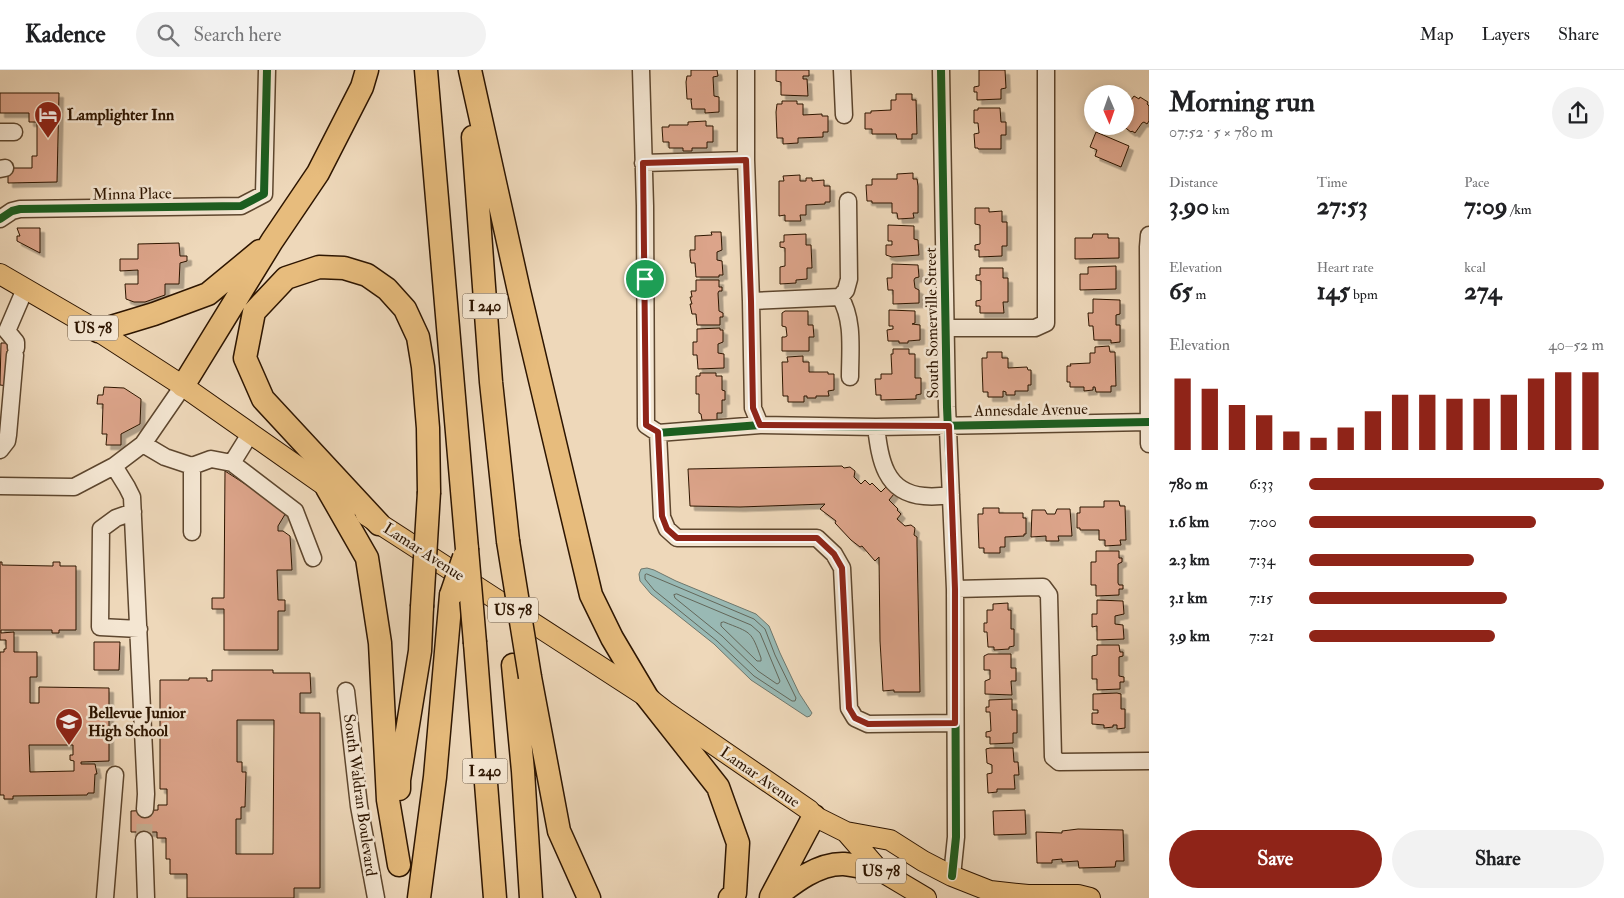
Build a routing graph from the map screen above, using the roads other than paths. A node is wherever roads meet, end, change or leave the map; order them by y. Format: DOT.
graph roads {
  1 [pos="267,70"];
  2 [pos="367,70"];
  3 [pos="426,70"];
  4 [pos="469,70"];
  5 [pos="641,70"];
  6 [pos="746,70"];
  7 [pos="842,70"];
  8 [pos="941,70"];
  9 [pos="1046,70"];
  10 [pos="844,115"];
  11 [pos="746,160"];
  12 [pos="643,163"];
  13 [pos="848,200"];
  14 [pos="0,219"];
  15 [pos="1149,234"];
  16 [pos="272,241"];
  17 [pos="0,274"];
  18 [pos="25,289"];
  19 [pos="840,297"];
  20 [pos="751,301"];
  21 [pos="946,328"];
  22 [pos="4,329"];
  23 [pos="98,331"];
  24 [pos="850,377"];
  25 [pos="183,386"];
  26 [pos="1149,422"];
  27 [pos="760,425"];
  28 [pos="949,426"];
  29 [pos="876,427"];
  30 [pos="652,429"];
  31 [pos="250,434"];
  32 [pos="143,444"];
  33 [pos="1149,444"];
  34 [pos="0,450"];
  35 [pos="232,463"];
  36 [pos="114,466"];
  37 [pos="192,466"];
  38 [pos="0,486"];
  39 [pos="327,488"];
  40 [pos="951,496"];
  41 [pos="133,512"];
  42 [pos="379,524"];
  43 [pos="192,532"];
  44 [pos="467,549"];
  45 [pos="313,558"];
  46 [pos="955,589"];
  47 [pos="139,629"];
  48 [pos="521,671"];
  49 [pos="346,691"];
  50 [pos="647,697"];
  51 [pos="955,723"];
  52 [pos="1149,761"];
  53 [pos="115,775"];
  54 [pos="145,809"];
  55 [pos="814,816"];
  56 [pos="846,832"];
  57 [pos="144,840"];
  58 [pos="399,865"];
  59 [pos="879,870"];
  60 [pos="952,876"];
  61 [pos="105,898"];
  62 [pos="146,898"];
  63 [pos="376,898"];
  64 [pos="414,898"];
  65 [pos="419,898"];
  66 [pos="495,898"];
  67 [pos="531,898"];
  68 [pos="588,898"];
  69 [pos="730,898"];
  70 [pos="770,898"];
  71 [pos="774,898"];
  72 [pos="926,898"];
  73 [pos="1090,898"];
  1 -- 14 [label="street, Minna Place"];
  2 -- 16 [label="highway"];
  3 -- 44 [label="highway, I 240"];
  4 -- 48 [label="highway, I 240, bridge"];
  4 -- 50 [label="highway"];
  5 -- 12 [label="street"];
  6 -- 11 [label="street"];
  7 -- 10 [label="street"];
  8 -- 21 [label="street, South Somerville Street"];
  9 -- 21 [label="street"];
  11 -- 12 [label="street"];
  11 -- 20 [label="street"];
  12 -- 30 [label="street"];
  13 -- 19 [label="street"];
  15 -- 26 [label="street"];
  16 -- 23 [label="highway"];
  16 -- 25 [label="highway"];
  17 -- 18 [label="main road, Lamar Avenue / US 78"];
  18 -- 22 [label="street"];
  18 -- 23 [label="main road, Lamar Avenue / US 78"];
  19 -- 20 [label="street"];
  19 -- 24 [label="street"];
  20 -- 27 [label="street"];
  21 -- 28 [label="street, South Somerville Street"];
  22 -- 34 [label="street"];
  23 -- 25 [label="main road, Lamar Avenue / US 78"];
  25 -- 31 [label="main road, Lamar Avenue / US 78"];
  25 -- 32 [label="street"];
  26 -- 28 [label="street, Annesdale Avenue"];
  26 -- 33 [label="street"];
  27 -- 29 [label="street, Annesdale Avenue"];
  27 -- 30 [label="street, Annesdale Avenue"];
  28 -- 29 [label="street, Annesdale Avenue"];
  28 -- 40 [label="street, South Somerville Street"];
  29 -- 40 [label="street"];
  30 -- 51 [label="street"];
  31 -- 35 [label="street"];
  31 -- 39 [label="main road, Lamar Avenue / US 78"];
  32 -- 36 [label="street"];
  32 -- 37 [label="street"];
  35 -- 37 [label="street"];
  35 -- 45 [label="street"];
  36 -- 38 [label="street"];
  36 -- 41 [label="street"];
  37 -- 43 [label="street"];
  39 -- 42 [label="main road, Lamar Avenue / US 78"];
  39 -- 58 [label="highway"];
  40 -- 46 [label="street, South Somerville Street"];
  41 -- 47 [label="street"];
  41 -- 47 [label="street"];
  42 -- 50 [label="main road, Lamar Avenue / US 78"];
  42 -- 58 [label="highway, bridge"];
  44 -- 65 [label="highway, bridge"];
  44 -- 66 [label="highway, I 240, bridge"];
  46 -- 51 [label="street, South Somerville Street"];
  46 -- 52 [label="street"];
  47 -- 54 [label="street"];
  48 -- 67 [label="highway, I 240"];
  48 -- 68 [label="highway"];
  49 -- 63 [label="street, South Waldran Boulevard"];
  50 -- 55 [label="main road, Lamar Avenue / US 78"];
  50 -- 69 [label="highway"];
  51 -- 60 [label="street, South Somerville Street"];
  53 -- 61 [label="street"];
  55 -- 56 [label="main road, Lamar Avenue / US 78"];
  55 -- 70 [label="highway"];
  56 -- 59 [label="main road, US 78"];
  56 -- 60 [label="main road, US 78"];
  57 -- 62 [label="street"];
  58 -- 64 [label="highway"];
  59 -- 71 [label="highway"];
  59 -- 72 [label="main road, US 78"];
  60 -- 73 [label="main road, US 78"];
}
